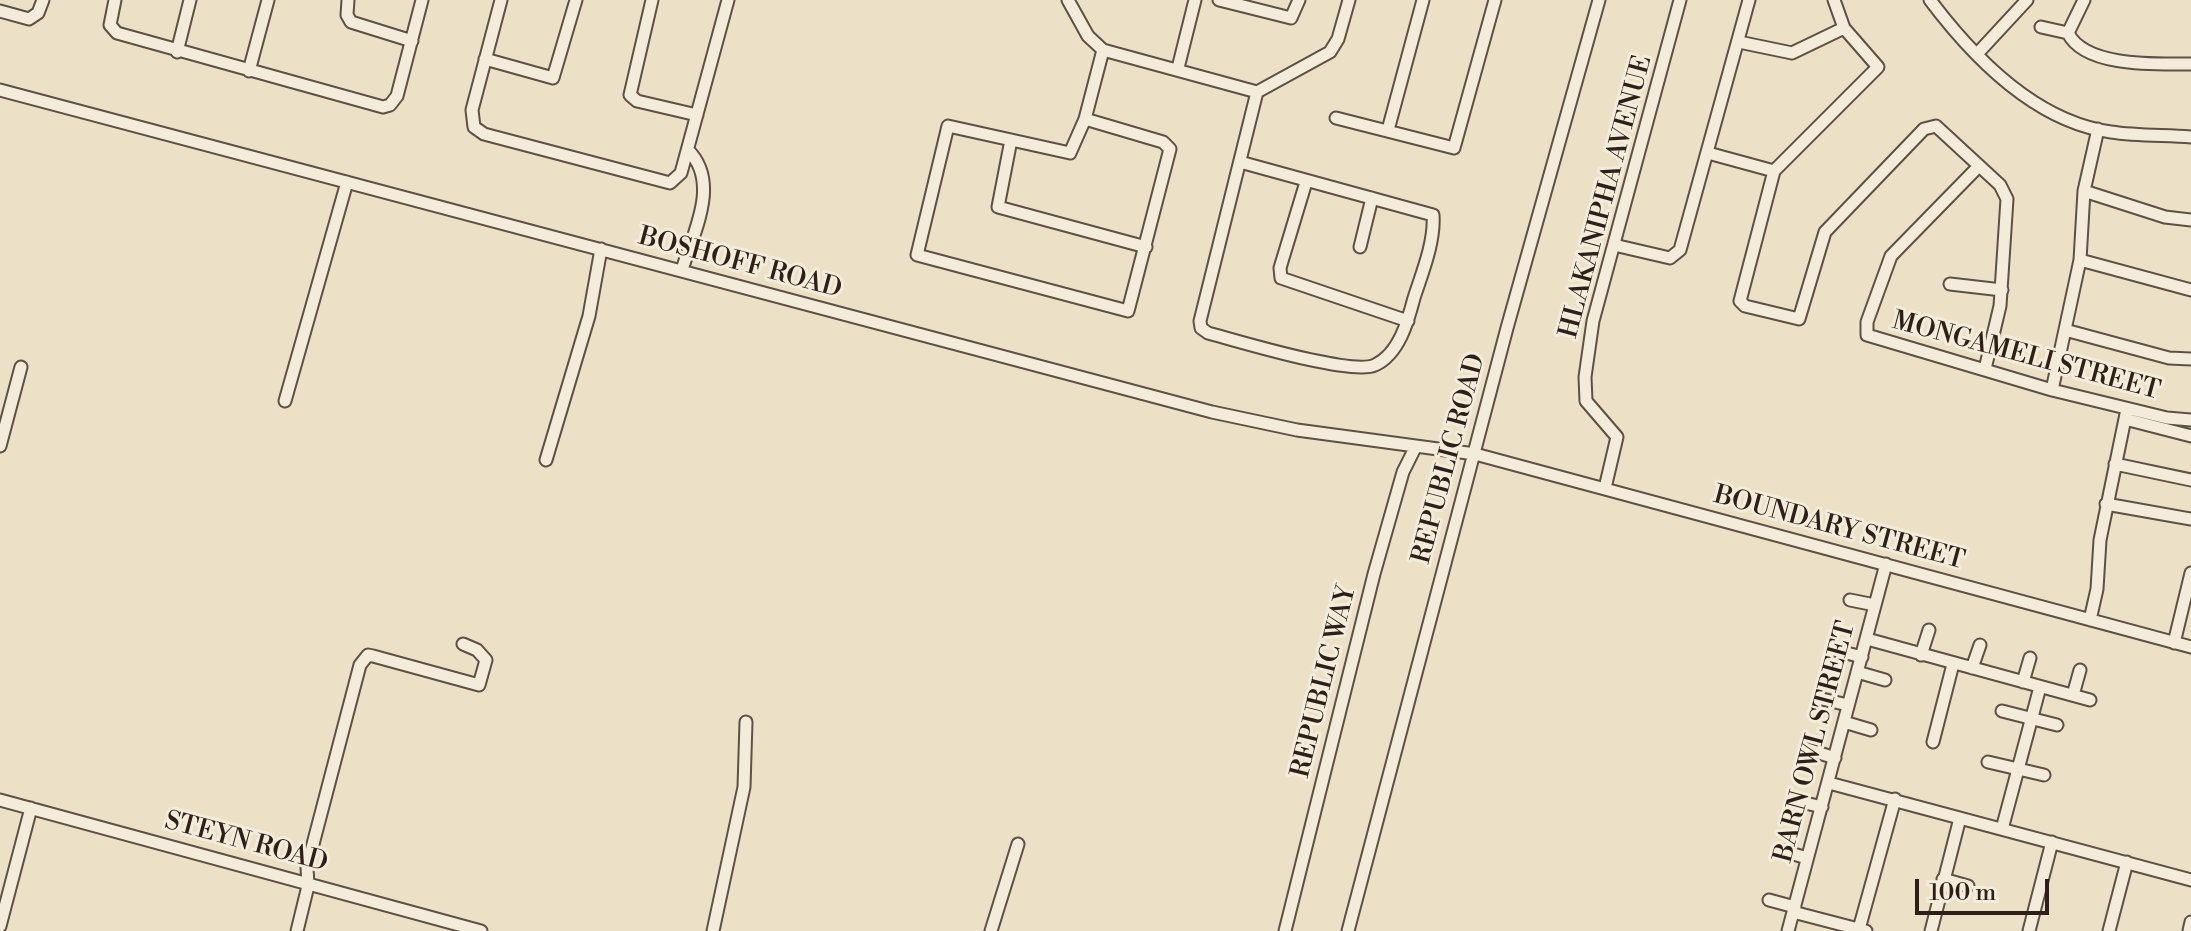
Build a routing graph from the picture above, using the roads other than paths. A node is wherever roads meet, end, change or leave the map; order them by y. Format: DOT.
graph roads {
  1 [pos="43,0"];
  2 [pos="115,0"];
  3 [pos="190,0"];
  4 [pos="268,0"];
  5 [pos="348,0"];
  6 [pos="422,0"];
  7 [pos="501,0"];
  8 [pos="576,0"];
  9 [pos="652,0"];
  10 [pos="728,0"];
  11 [pos="1068,0"];
  12 [pos="1195,0"];
  13 [pos="1219,0"];
  14 [pos="1299,0"];
  15 [pos="1349,0"];
  16 [pos="1423,0"];
  17 [pos="1495,0"];
  18 [pos="1599,0"];
  19 [pos="1680,0"];
  20 [pos="1749,0"];
  21 [pos="1834,0"];
  22 [pos="1930,0"];
  23 [pos="2027,0"];
  24 [pos="2084,0"];
  25 [pos="0,11"];
  26 [pos="2041,27"];
  27 [pos="1844,28"];
  28 [pos="2068,33"];
  29 [pos="412,41"];
  30 [pos="1739,42"];
  31 [pos="1103,50"];
  32 [pos="177,52"];
  33 [pos="1977,54"];
  34 [pos="485,59"];
  35 [pos="2191,64"];
  36 [pos="1178,68"];
  37 [pos="249,71"];
  38 [pos="0,90"];
  39 [pos="1257,92"];
  40 [pos="697,115"];
  41 [pos="1336,118"];
  42 [pos="1085,119"];
  43 [pos="2098,129"];
  44 [pos="1388,130"];
  45 [pos="2191,137"];
  46 [pos="1011,140"];
  47 [pos="688,150"];
  48 [pos="1708,153"];
  49 [pos="1240,162"];
  50 [pos="1978,167"];
  51 [pos="1774,171"];
  52 [pos="347,182"];
  53 [pos="1306,182"];
  54 [pos="2084,191"];
  55 [pos="1372,198"];
  56 [pos="2191,220"];
  57 [pos="1614,245"];
  58 [pos="1146,247"];
  59 [pos="1360,247"];
  60 [pos="601,249"];
  61 [pos="2080,260"];
  62 [pos="682,270"];
  63 [pos="1950,284"];
  64 [pos="2002,290"];
  65 [pos="2191,290"];
  66 [pos="1408,321"];
  67 [pos="2065,330"];
  68 [pos="2191,359"];
  69 [pos="21,367"];
  70 [pos="1985,369"];
  71 [pos="2052,390"];
  72 [pos="285,401"];
  73 [pos="2126,414"];
  74 [pos="2191,420"];
  75 [pos="2191,436"];
  76 [pos="0,446"];
  77 [pos="1416,446"];
  78 [pos="1475,454"];
  79 [pos="546,460"];
  80 [pos="2115,464"];
  81 [pos="2191,480"];
  82 [pos="1605,488"];
  83 [pos="2106,504"];
  84 [pos="2191,519"];
  85 [pos="1886,564"];
  86 [pos="2191,573"];
  87 [pos="1850,600"];
  88 [pos="1875,605"];
  89 [pos="2090,620"];
  90 [pos="1929,630"];
  91 [pos="1867,639"];
  92 [pos="2174,643"];
  93 [pos="463,644"];
  94 [pos="1980,645"];
  95 [pos="2191,647"];
  96 [pos="1835,650"];
  97 [pos="1921,655"];
  98 [pos="1862,657"];
  99 [pos="2030,658"];
  100 [pos="1953,664"];
  101 [pos="1972,668"];
  102 [pos="2080,670"];
  103 [pos="1857,672"];
  104 [pos="1885,680"];
  105 [pos="2023,682"];
  106 [pos="2040,687"];
  107 [pos="2073,695"];
  108 [pos="1822,699"];
  109 [pos="2090,700"];
  110 [pos="1848,705"];
  111 [pos="2002,711"];
  112 [pos="2031,719"];
  113 [pos="746,722"];
  114 [pos="1844,722"];
  115 [pos="2057,725"];
  116 [pos="1871,730"];
  117 [pos="1933,742"];
  118 [pos="1807,749"];
  119 [pos="1835,758"];
  120 [pos="1988,762"];
  121 [pos="2018,769"];
  122 [pos="2044,775"];
  123 [pos="1829,783"];
  124 [pos="1895,799"];
  125 [pos="0,800"];
  126 [pos="1793,800"];
  127 [pos="1822,807"];
  128 [pos="31,808"];
  129 [pos="1960,818"];
  130 [pos="2002,829"];
  131 [pos="2052,842"];
  132 [pos="1018,844"];
  133 [pos="1780,850"];
  134 [pos="1807,858"];
  135 [pos="2127,862"];
  136 [pos="1943,879"];
  137 [pos="2191,880"];
  138 [pos="308,882"];
  139 [pos="1968,886"];
  140 [pos="1769,900"];
  141 [pos="1794,910"];
  142 [pos="2191,922"];
  143 [pos="0,926"];
  144 [pos="1863,930"];
  145 [pos="297,931"];
  146 [pos="481,931"];
  147 [pos="713,931"];
  148 [pos="991,931"];
  149 [pos="1285,931"];
  150 [pos="1348,931"];
  151 [pos="1788,931"];
  152 [pos="1933,931"];
  153 [pos="2029,931"];
  154 [pos="2109,931"];
  155 [pos="2189,931"];
  1 -- 25 [label="street"];
  2 -- 32 [label="street"];
  3 -- 32 [label="street"];
  4 -- 37 [label="street"];
  5 -- 29 [label="street"];
  6 -- 29 [label="street"];
  7 -- 34 [label="street"];
  8 -- 34 [label="street"];
  9 -- 40 [label="street"];
  10 -- 40 [label="street"];
  11 -- 31 [label="street"];
  12 -- 36 [label="street"];
  13 -- 14 [label="street"];
  15 -- 39 [label="street"];
  16 -- 44 [label="street"];
  17 -- 44 [label="street"];
  18 -- 78 [label="street, REPUBLIC ROAD"];
  19 -- 57 [label="street, HLAKANIPHA AVENUE"];
  20 -- 30 [label="street"];
  21 -- 27 [label="street"];
  22 -- 33 [label="street"];
  23 -- 33 [label="street"];
  24 -- 28 [label="street"];
  26 -- 28 [label="street"];
  27 -- 30 [label="street"];
  27 -- 51 [label="street"];
  28 -- 35 [label="street"];
  29 -- 37 [label="street"];
  30 -- 48 [label="street"];
  31 -- 36 [label="street"];
  31 -- 42 [label="street"];
  32 -- 37 [label="street"];
  33 -- 43 [label="street"];
  34 -- 47 [label="street"];
  36 -- 39 [label="street"];
  38 -- 52 [label="street, BOSHOFF ROAD"];
  39 -- 49 [label="street"];
  40 -- 47 [label="street"];
  41 -- 44 [label="street"];
  42 -- 46 [label="street"];
  42 -- 58 [label="street"];
  43 -- 45 [label="street"];
  43 -- 54 [label="street"];
  46 -- 58 [label="street"];
  46 -- 58 [label="street"];
  47 -- 62 [label="street"];
  48 -- 51 [label="street"];
  48 -- 57 [label="street"];
  49 -- 53 [label="street"];
  49 -- 66 [label="street"];
  50 -- 51 [label="street"];
  50 -- 64 [label="street"];
  50 -- 70 [label="street, MONGAMELI STREET"];
  52 -- 60 [label="street, BOSHOFF ROAD"];
  52 -- 72 [label="street"];
  53 -- 55 [label="street"];
  53 -- 66 [label="street"];
  54 -- 56 [label="street"];
  54 -- 61 [label="street"];
  55 -- 59 [label="street"];
  55 -- 66 [label="street"];
  57 -- 82 [label="street, HLAKANIPHA AVENUE"];
  60 -- 62 [label="street, BOSHOFF ROAD"];
  60 -- 79 [label="street"];
  61 -- 65 [label="street"];
  61 -- 67 [label="street"];
  62 -- 77 [label="street, BOSHOFF ROAD"];
  63 -- 64 [label="street"];
  64 -- 70 [label="street"];
  67 -- 68 [label="street"];
  67 -- 71 [label="street"];
  69 -- 76 [label="street"];
  70 -- 71 [label="street, MONGAMELI STREET"];
  71 -- 73 [label="street, MONGAMELI STREET"];
  73 -- 74 [label="street, MONGAMELI STREET"];
  73 -- 75 [label="street"];
  73 -- 80 [label="street"];
  77 -- 78 [label="street, BOSHOFF ROAD"];
  77 -- 149 [label="street, REPUBLIC WAY"];
  78 -- 82 [label="street, BOUNDARY STREET"];
  78 -- 150 [label="street, REPUBLIC ROAD"];
  80 -- 81 [label="street"];
  80 -- 83 [label="street"];
  82 -- 85 [label="street, BOUNDARY STREET"];
  83 -- 84 [label="street"];
  83 -- 89 [label="street"];
  85 -- 88 [label="street, BARN OWL STREET"];
  85 -- 89 [label="street, BOUNDARY STREET"];
  86 -- 92 [label="street"];
  87 -- 88 [label="street"];
  88 -- 91 [label="street, BARN OWL STREET"];
  89 -- 92 [label="street, BOUNDARY STREET"];
  90 -- 97 [label="street"];
  91 -- 97 [label="street"];
  91 -- 98 [label="street, BARN OWL STREET"];
  92 -- 95 [label="street, BOUNDARY STREET"];
  93 -- 138 [label="street"];
  94 -- 101 [label="street"];
  96 -- 98 [label="street"];
  97 -- 100 [label="street"];
  98 -- 103 [label="street, BARN OWL STREET"];
  99 -- 105 [label="street"];
  100 -- 101 [label="street"];
  100 -- 117 [label="street"];
  101 -- 105 [label="street"];
  102 -- 107 [label="street"];
  103 -- 104 [label="street"];
  103 -- 110 [label="street, BARN OWL STREET"];
  105 -- 106 [label="street"];
  106 -- 107 [label="street"];
  106 -- 112 [label="street"];
  107 -- 109 [label="street"];
  108 -- 110 [label="street"];
  110 -- 114 [label="street, BARN OWL STREET"];
  111 -- 112 [label="street"];
  112 -- 115 [label="street"];
  112 -- 121 [label="street"];
  113 -- 147 [label="street"];
  114 -- 116 [label="street"];
  114 -- 119 [label="street, BARN OWL STREET"];
  118 -- 119 [label="street"];
  119 -- 123 [label="street, BARN OWL STREET"];
  120 -- 121 [label="street"];
  121 -- 122 [label="street"];
  121 -- 130 [label="street"];
  123 -- 124 [label="street"];
  123 -- 127 [label="street, BARN OWL STREET"];
  124 -- 129 [label="street"];
  124 -- 144 [label="street"];
  125 -- 128 [label="street, STEYN ROAD"];
  126 -- 127 [label="street"];
  127 -- 134 [label="street, BARN OWL STREET"];
  128 -- 138 [label="street, STEYN ROAD"];
  128 -- 143 [label="street"];
  129 -- 130 [label="street"];
  129 -- 136 [label="street"];
  130 -- 131 [label="street"];
  131 -- 135 [label="street"];
  131 -- 153 [label="street"];
  132 -- 148 [label="street"];
  133 -- 134 [label="street"];
  134 -- 141 [label="street, BARN OWL STREET"];
  135 -- 137 [label="street"];
  135 -- 154 [label="street"];
  136 -- 139 [label="street"];
  136 -- 152 [label="street"];
  138 -- 145 [label="street"];
  138 -- 146 [label="street, STEYN ROAD"];
  140 -- 141 [label="street"];
  141 -- 144 [label="street"];
  141 -- 151 [label="street, BARN OWL STREET"];
  142 -- 155 [label="street"];
}
